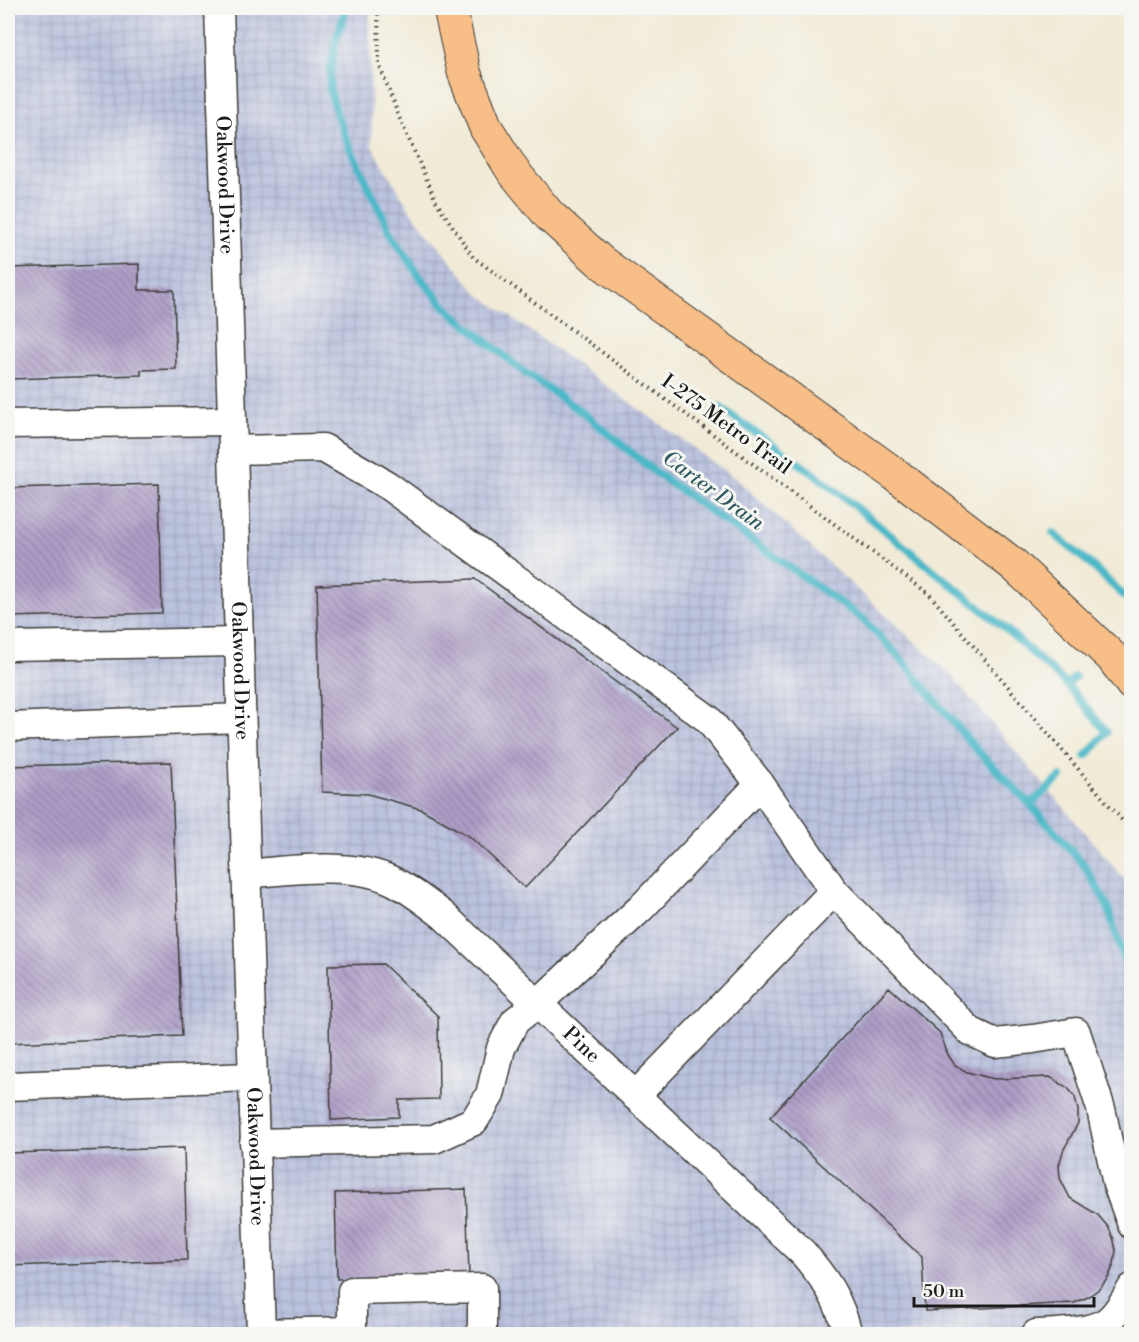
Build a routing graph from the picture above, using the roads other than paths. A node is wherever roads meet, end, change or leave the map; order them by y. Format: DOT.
graph roads {
  1 [pos="219,8"];
  2 [pos="450,8"];
  3 [pos="232,421"];
  4 [pos="8,424"];
  5 [pos="233,450"];
  6 [pos="239,642"];
  7 [pos="8,646"];
  8 [pos="1131,684"];
  9 [pos="241,718"];
  10 [pos="8,727"];
  11 [pos="760,784"];
  12 [pos="246,874"];
  13 [pos="834,891"];
  14 [pos="537,1004"];
  15 [pos="252,1077"];
  16 [pos="8,1086"];
  17 [pos="635,1096"];
  18 [pos="254,1143"];
  19 [pos="1131,1225"];
  20 [pos="1131,1288"];
  21 [pos="352,1333"];
  22 [pos="261,1334"];
  23 [pos="482,1335"];
  24 [pos="848,1335"];
  25 [pos="1036,1335"];
  1 -- 3 [label="street, Oakwood Drive"];
  2 -- 8 [label="highway"];
  3 -- 4 [label="street"];
  3 -- 5 [label="street, Oakwood Drive"];
  5 -- 6 [label="street, Oakwood Drive"];
  5 -- 11 [label="street"];
  6 -- 7 [label="street"];
  6 -- 9 [label="street, Oakwood Drive"];
  9 -- 10 [label="street"];
  9 -- 12 [label="street, Oakwood Drive"];
  11 -- 13 [label="street"];
  11 -- 14 [label="street"];
  12 -- 14 [label="street, Pine"];
  12 -- 15 [label="street, Oakwood Drive"];
  13 -- 17 [label="street"];
  13 -- 19 [label="street"];
  14 -- 17 [label="street, Pine"];
  14 -- 18 [label="street"];
  15 -- 16 [label="street"];
  15 -- 18 [label="street, Oakwood Drive"];
  17 -- 24 [label="street, Pine"];
  18 -- 22 [label="street, Oakwood Drive"];
  20 -- 25 [label="street"];
  21 -- 22 [label="street"];
  21 -- 23 [label="street"];
}
